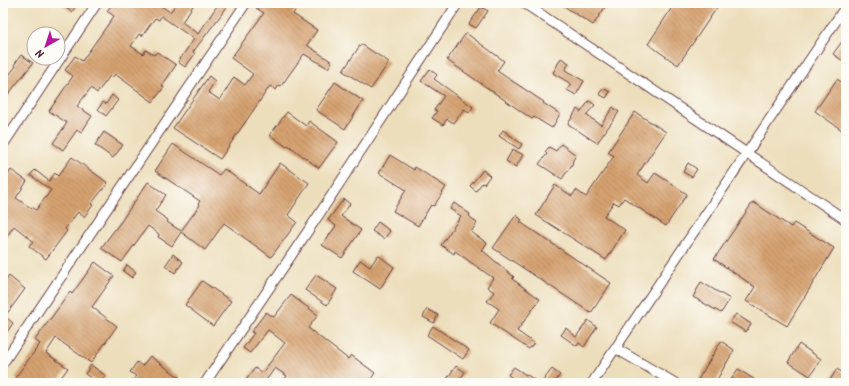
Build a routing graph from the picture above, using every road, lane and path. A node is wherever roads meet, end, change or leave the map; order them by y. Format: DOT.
graph roads {
  1 [pos="97,3"];
  2 [pos="246,3"];
  3 [pos="458,3"];
  4 [pos="524,3"];
  5 [pos="846,6"];
  6 [pos="3,145"];
  7 [pos="746,152"];
  8 [pos="846,220"];
  9 [pos="615,348"];
  10 [pos="3,363"];
  11 [pos="205,383"];
  12 [pos="592,383"];
  13 [pos="675,383"];
  1 -- 6 [label="street"];
  2 -- 10 [label="street"];
  3 -- 11 [label="street"];
  4 -- 7 [label="street"];
  5 -- 7 [label="street"];
  7 -- 8 [label="street"];
  7 -- 9 [label="street"];
  9 -- 12 [label="street"];
  9 -- 13 [label="street"];
}
